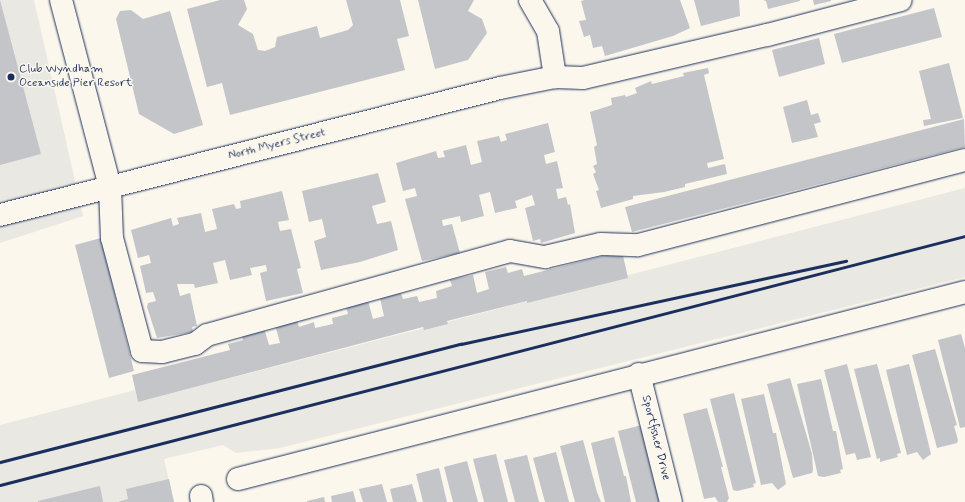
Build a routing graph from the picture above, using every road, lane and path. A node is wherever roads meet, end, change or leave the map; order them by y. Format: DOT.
graph roads {
  1 [pos="62,0"];
  2 [pos="530,0"];
  3 [pos="901,0"];
  4 [pos="555,77"];
  5 [pos="965,160"];
  6 [pos="110,187"];
  7 [pos="0,215"];
  8 [pos="965,292"];
  9 [pos="639,374"];
  10 [pos="238,479"];
  11 [pos="671,502"];
  1 -- 6 [label="street"];
  2 -- 4 [label="street"];
  3 -- 4 [label="street, North Myers Street"];
  4 -- 6 [label="street, North Myers Street"];
  5 -- 6 [label="street"];
  6 -- 7 [label="street, North Myers Street"];
  8 -- 9 [label="street"];
  9 -- 10 [label="street"];
  9 -- 11 [label="street, Sportfisher Drive"];
}
